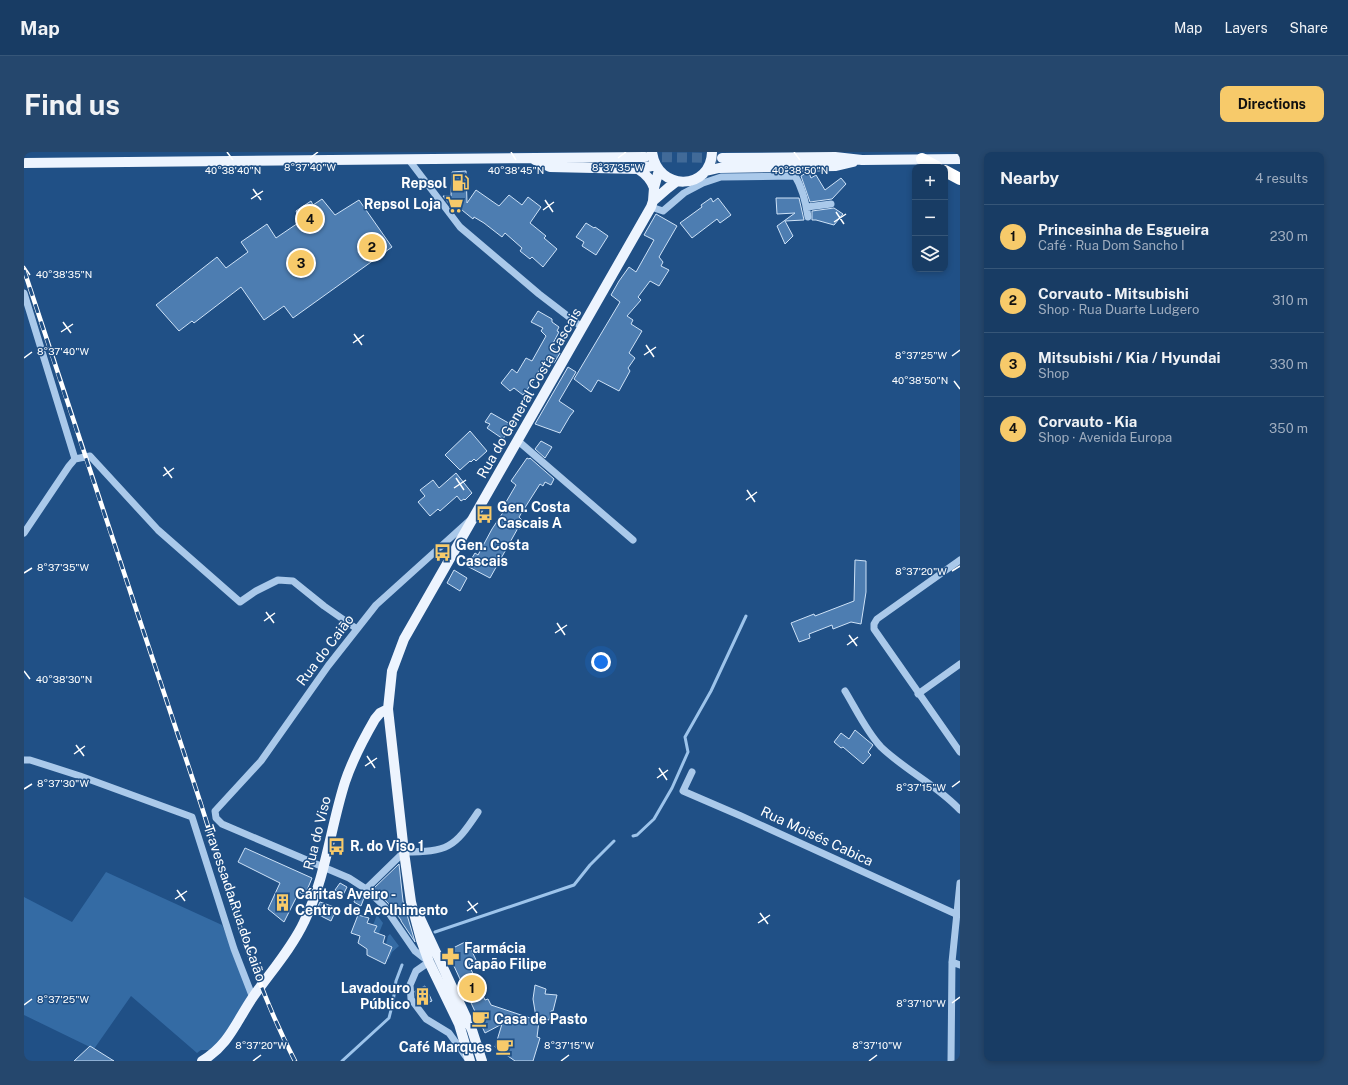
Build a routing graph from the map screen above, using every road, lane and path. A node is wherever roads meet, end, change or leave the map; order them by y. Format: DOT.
graph roads {
  1 [pos="712,152"];
  2 [pos="648,155"];
  3 [pos="722,158"];
  4 [pos="533,159"];
  5 [pos="960,159"];
  6 [pos="409,160"];
  7 [pos="862,160"];
  8 [pos="922,160"];
  9 [pos="24,163"];
  10 [pos="931,164"];
  11 [pos="657,168"];
  12 [pos="638,169"];
  13 [pos="706,171"];
  14 [pos="948,173"];
  15 [pos="960,179"];
  16 [pos="677,182"];
  17 [pos="654,188"];
  18 [pos="652,204"];
  19 [pos="831,204"];
  20 [pos="807,207"];
  21 [pos="808,217"];
  22 [pos="24,293"];
  23 [pos="582,327"];
  24 [pos="517,440"];
  25 [pos="75,459"];
  26 [pos="477,514"];
  27 [pos="24,532"];
  28 [pos="634,540"];
  29 [pos="960,560"];
  30 [pos="357,629"];
  31 [pos="960,664"];
  32 [pos="845,690"];
  33 [pos="918,694"];
  34 [pos="388,709"];
  35 [pos="960,752"];
  36 [pos="24,760"];
  37 [pos="692,772"];
  38 [pos="960,810"];
  39 [pos="478,812"];
  40 [pos="404,852"];
  41 [pos="324,869"];
  42 [pos="960,883"];
  43 [pos="366,889"];
  44 [pos="412,902"];
  45 [pos="958,915"];
  46 [pos="429,962"];
  47 [pos="952,962"];
  48 [pos="960,965"];
  49 [pos="253,998"];
  50 [pos="459,1024"];
  51 [pos="481,1059"];
  52 [pos="202,1061"];
  53 [pos="470,1061"];
  54 [pos="951,1061"];
  1 -- 13 [label="main road"];
  2 -- 4 [label="main road"];
  2 -- 11 [label="main road"];
  3 -- 7 [label="main road"];
  4 -- 6 [label="main road"];
  4 -- 12 [label="main road"];
  5 -- 8 [label="main road"];
  6 -- 9 [label="main road"];
  6 -- 23 [label="street"];
  7 -- 8 [label="main road"];
  7 -- 13 [label="main road"];
  8 -- 10 [label="highway"];
  11 -- 12 [label="main road"];
  11 -- 16 [label="main road"];
  11 -- 17 [label="main road, Rua do General Costa Cascais"];
  12 -- 17 [label="main road"];
  13 -- 16 [label="main road"];
  14 -- 15 [label="highway"];
  16 -- 18 [label="main road, Rua do General Costa Cascais"];
  17 -- 18 [label="main road, Rua do General Costa Cascais"];
  18 -- 20 [label="street"];
  18 -- 23 [label="main road, Rua do General Costa Cascais"];
  19 -- 20 [label="street"];
  20 -- 21 [label="street"];
  22 -- 25 [label="street"];
  23 -- 24 [label="main road, Rua do General Costa Cascais"];
  24 -- 26 [label="main road, Rua do General Costa Cascais"];
  24 -- 28 [label="street"];
  25 -- 27 [label="street"];
  25 -- 30 [label="street"];
  26 -- 30 [label="street, Rua do Caião"];
  26 -- 34 [label="main road, Rua do General Costa Cascais"];
  29 -- 33 [label="street"];
  30 -- 41 [label="street, Rua do Caião"];
  31 -- 33 [label="street"];
  32 -- 38 [label="street"];
  33 -- 35 [label="street"];
  34 -- 40 [label="main road, Rua do General Costa Cascais"];
  34 -- 41 [label="main road, Rua do Viso"];
  36 -- 49 [label="street, Travessa da Rua do Caião"];
  37 -- 45 [label="street, Rua Moisés Cabica"];
  39 -- 40 [label="street"];
  40 -- 43 [label="street"];
  40 -- 44 [label="main road, Rua do General Costa Cascais"];
  41 -- 43 [label="street"];
  41 -- 49 [label="main road, Rua do Viso"];
  42 -- 45 [label="street"];
  43 -- 46 [label="street"];
  44 -- 46 [label="main road"];
  44 -- 51 [label="main road"];
  45 -- 47 [label="street"];
  46 -- 50 [label="main road"];
  46 -- 53 [label="street"];
  47 -- 48 [label="street"];
  47 -- 54 [label="street"];
  49 -- 52 [label="main road, Rua do Viso"];
  50 -- 51 [label="street"];
  50 -- 53 [label="main road"];
}
